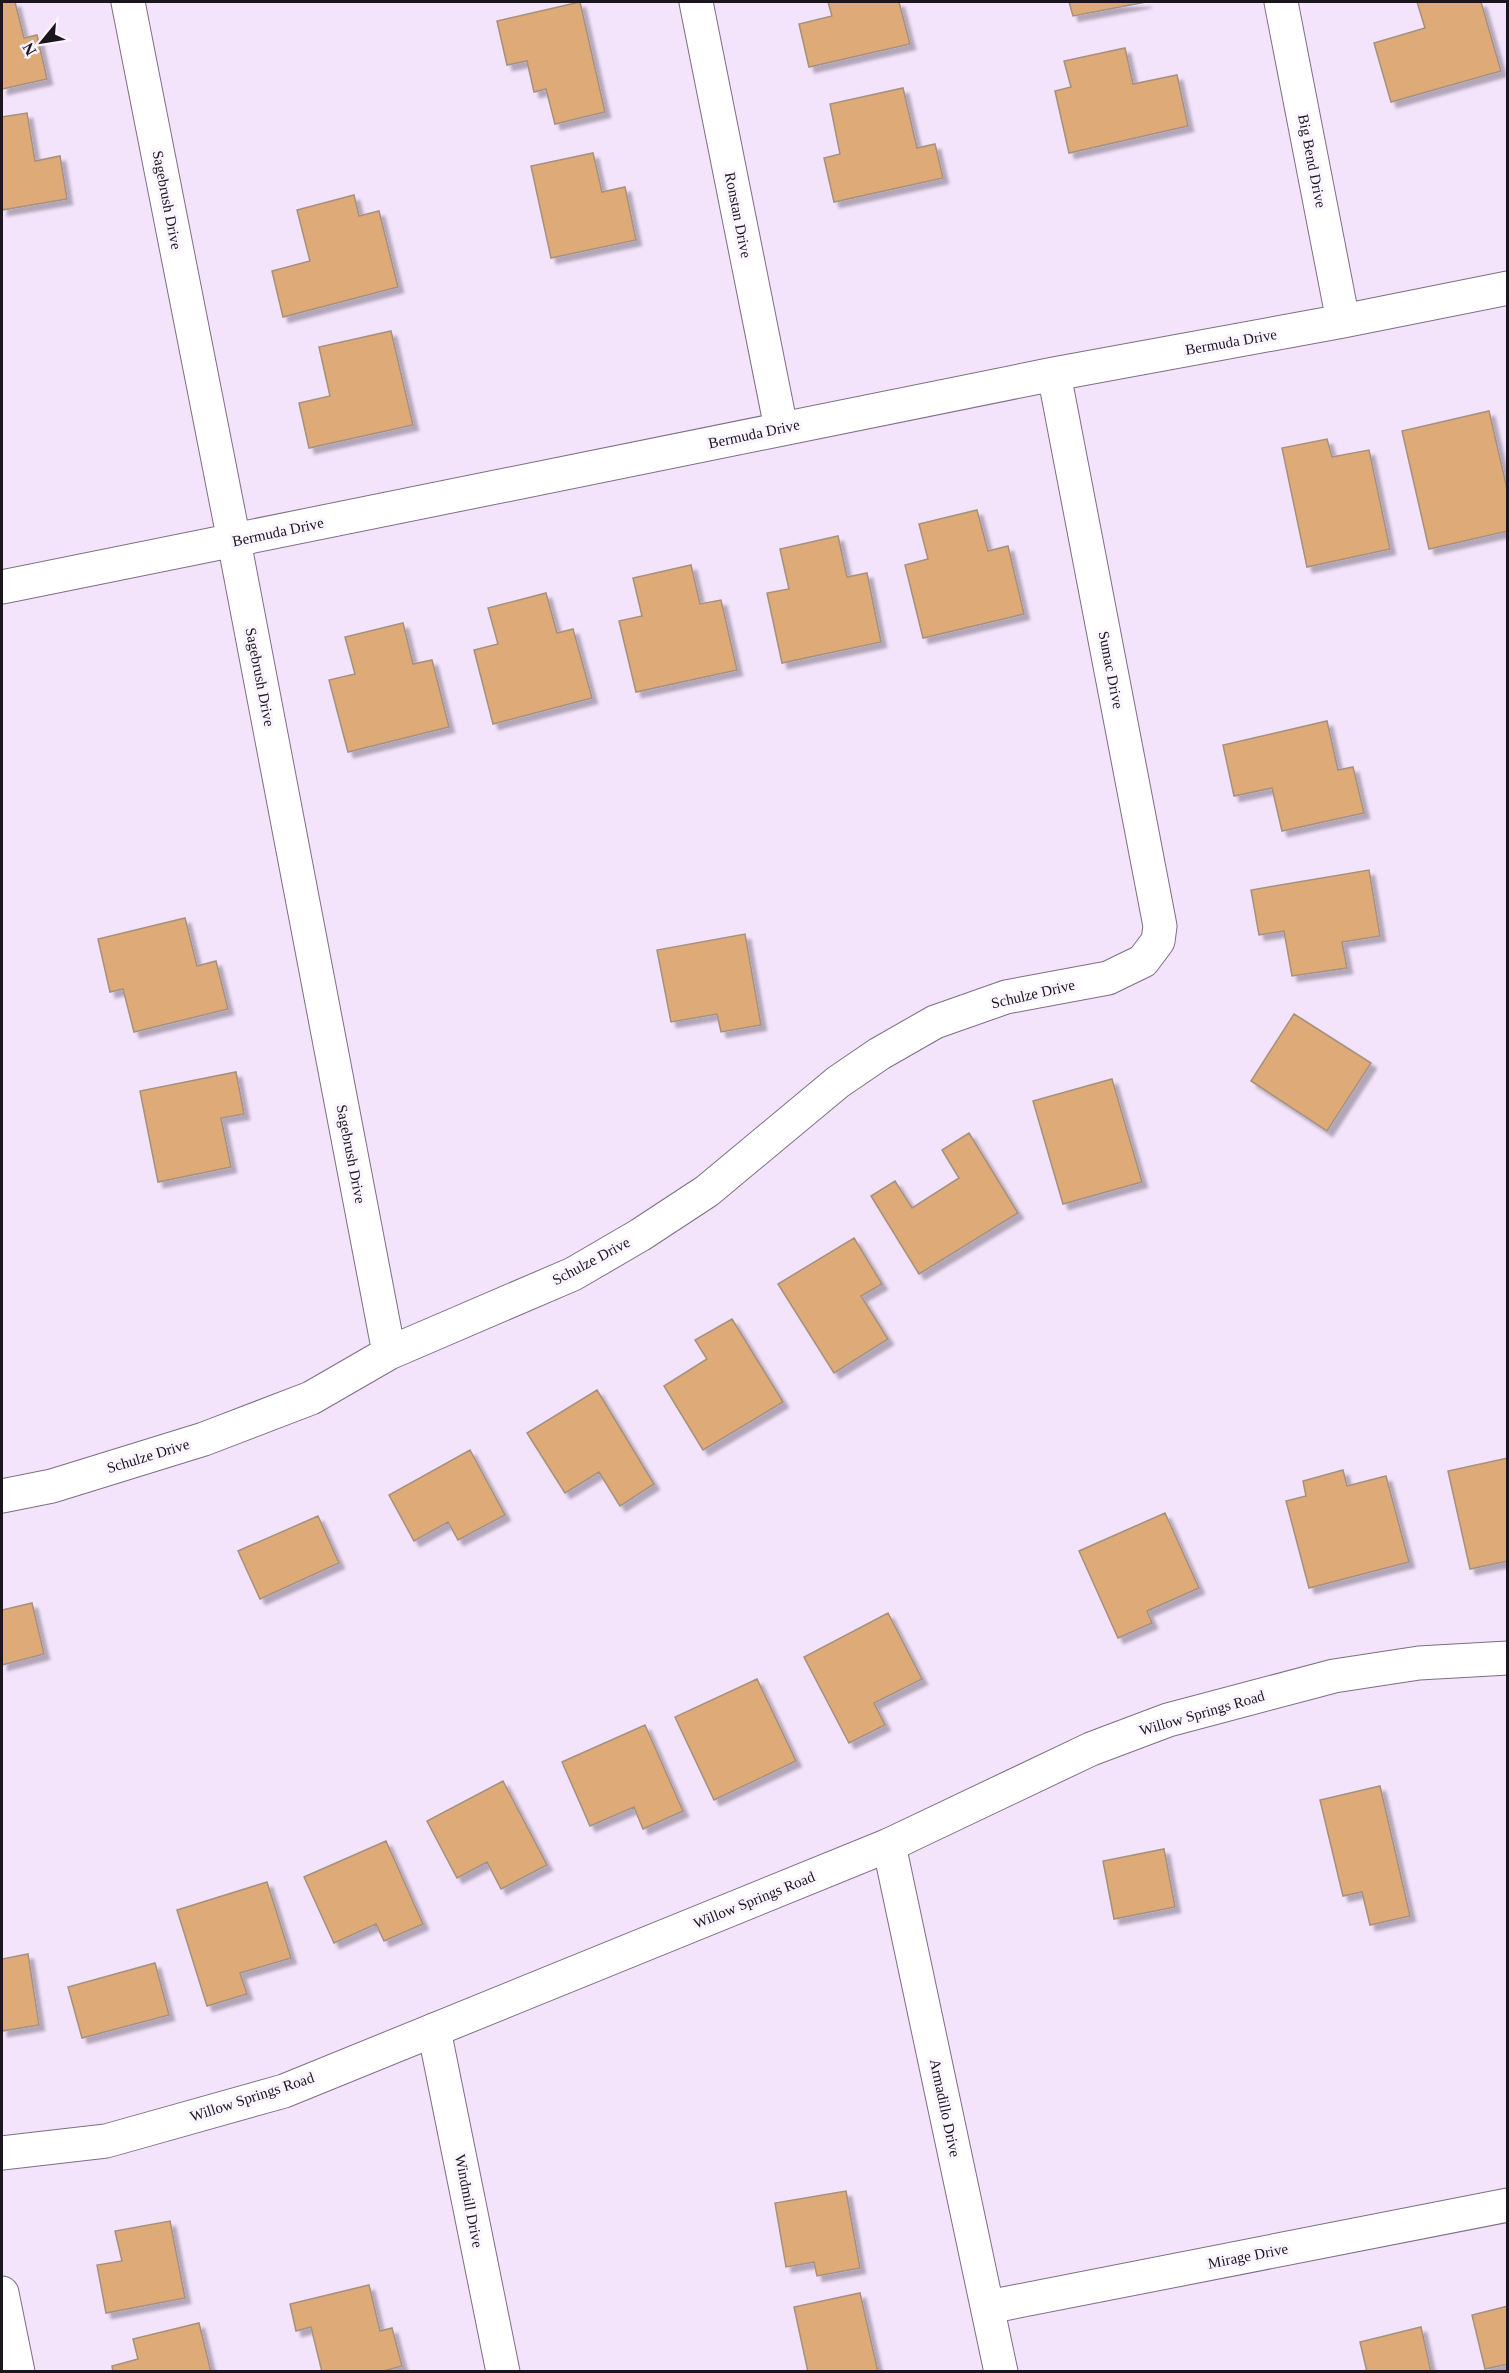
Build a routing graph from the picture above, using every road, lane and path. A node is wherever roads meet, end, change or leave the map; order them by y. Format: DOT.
graph roads {
  1 [pos="128,2"];
  2 [pos="696,2"];
  3 [pos="1281,2"];
  4 [pos="1508,288"];
  5 [pos="1343,321"];
  6 [pos="1054,374"];
  7 [pos="781,428"];
  8 [pos="234,541"];
  9 [pos="2,587"];
  10 [pos="1143,961"];
  11 [pos="389,1353"];
  12 [pos="2,1497"];
  13 [pos="1508,1658"];
  14 [pos="889,1845"];
  15 [pos="434,2030"];
  16 [pos="2,2153"];
  17 [pos="1508,2205"];
  18 [pos="2,2293"];
  19 [pos="988,2307"];
  20 [pos="18,2372"];
  21 [pos="503,2372"];
  22 [pos="1001,2372"];
  1 -- 8 [label="street, Sagebrush Drive"];
  2 -- 7 [label="street, Ronstan Drive"];
  3 -- 5 [label="street, Big Bend Drive"];
  4 -- 5 [label="street, Bermuda Drive"];
  5 -- 6 [label="street, Bermuda Drive"];
  6 -- 7 [label="street, Bermuda Drive"];
  6 -- 10 [label="street, Sumac Drive"];
  7 -- 8 [label="street, Bermuda Drive"];
  8 -- 9 [label="street, Bermuda Drive"];
  8 -- 11 [label="street, Sagebrush Drive"];
  10 -- 11 [label="street, Schulze Drive"];
  11 -- 12 [label="street, Schulze Drive"];
  13 -- 14 [label="street, Willow Springs Road"];
  14 -- 15 [label="street, Willow Springs Road"];
  14 -- 19 [label="street, Armadillo Drive"];
  15 -- 16 [label="street, Willow Springs Road"];
  15 -- 21 [label="street, Windmill Drive"];
  17 -- 19 [label="street, Mirage Drive"];
  18 -- 20 [label="street"];
  19 -- 22 [label="street, Armadillo Drive"];
}
